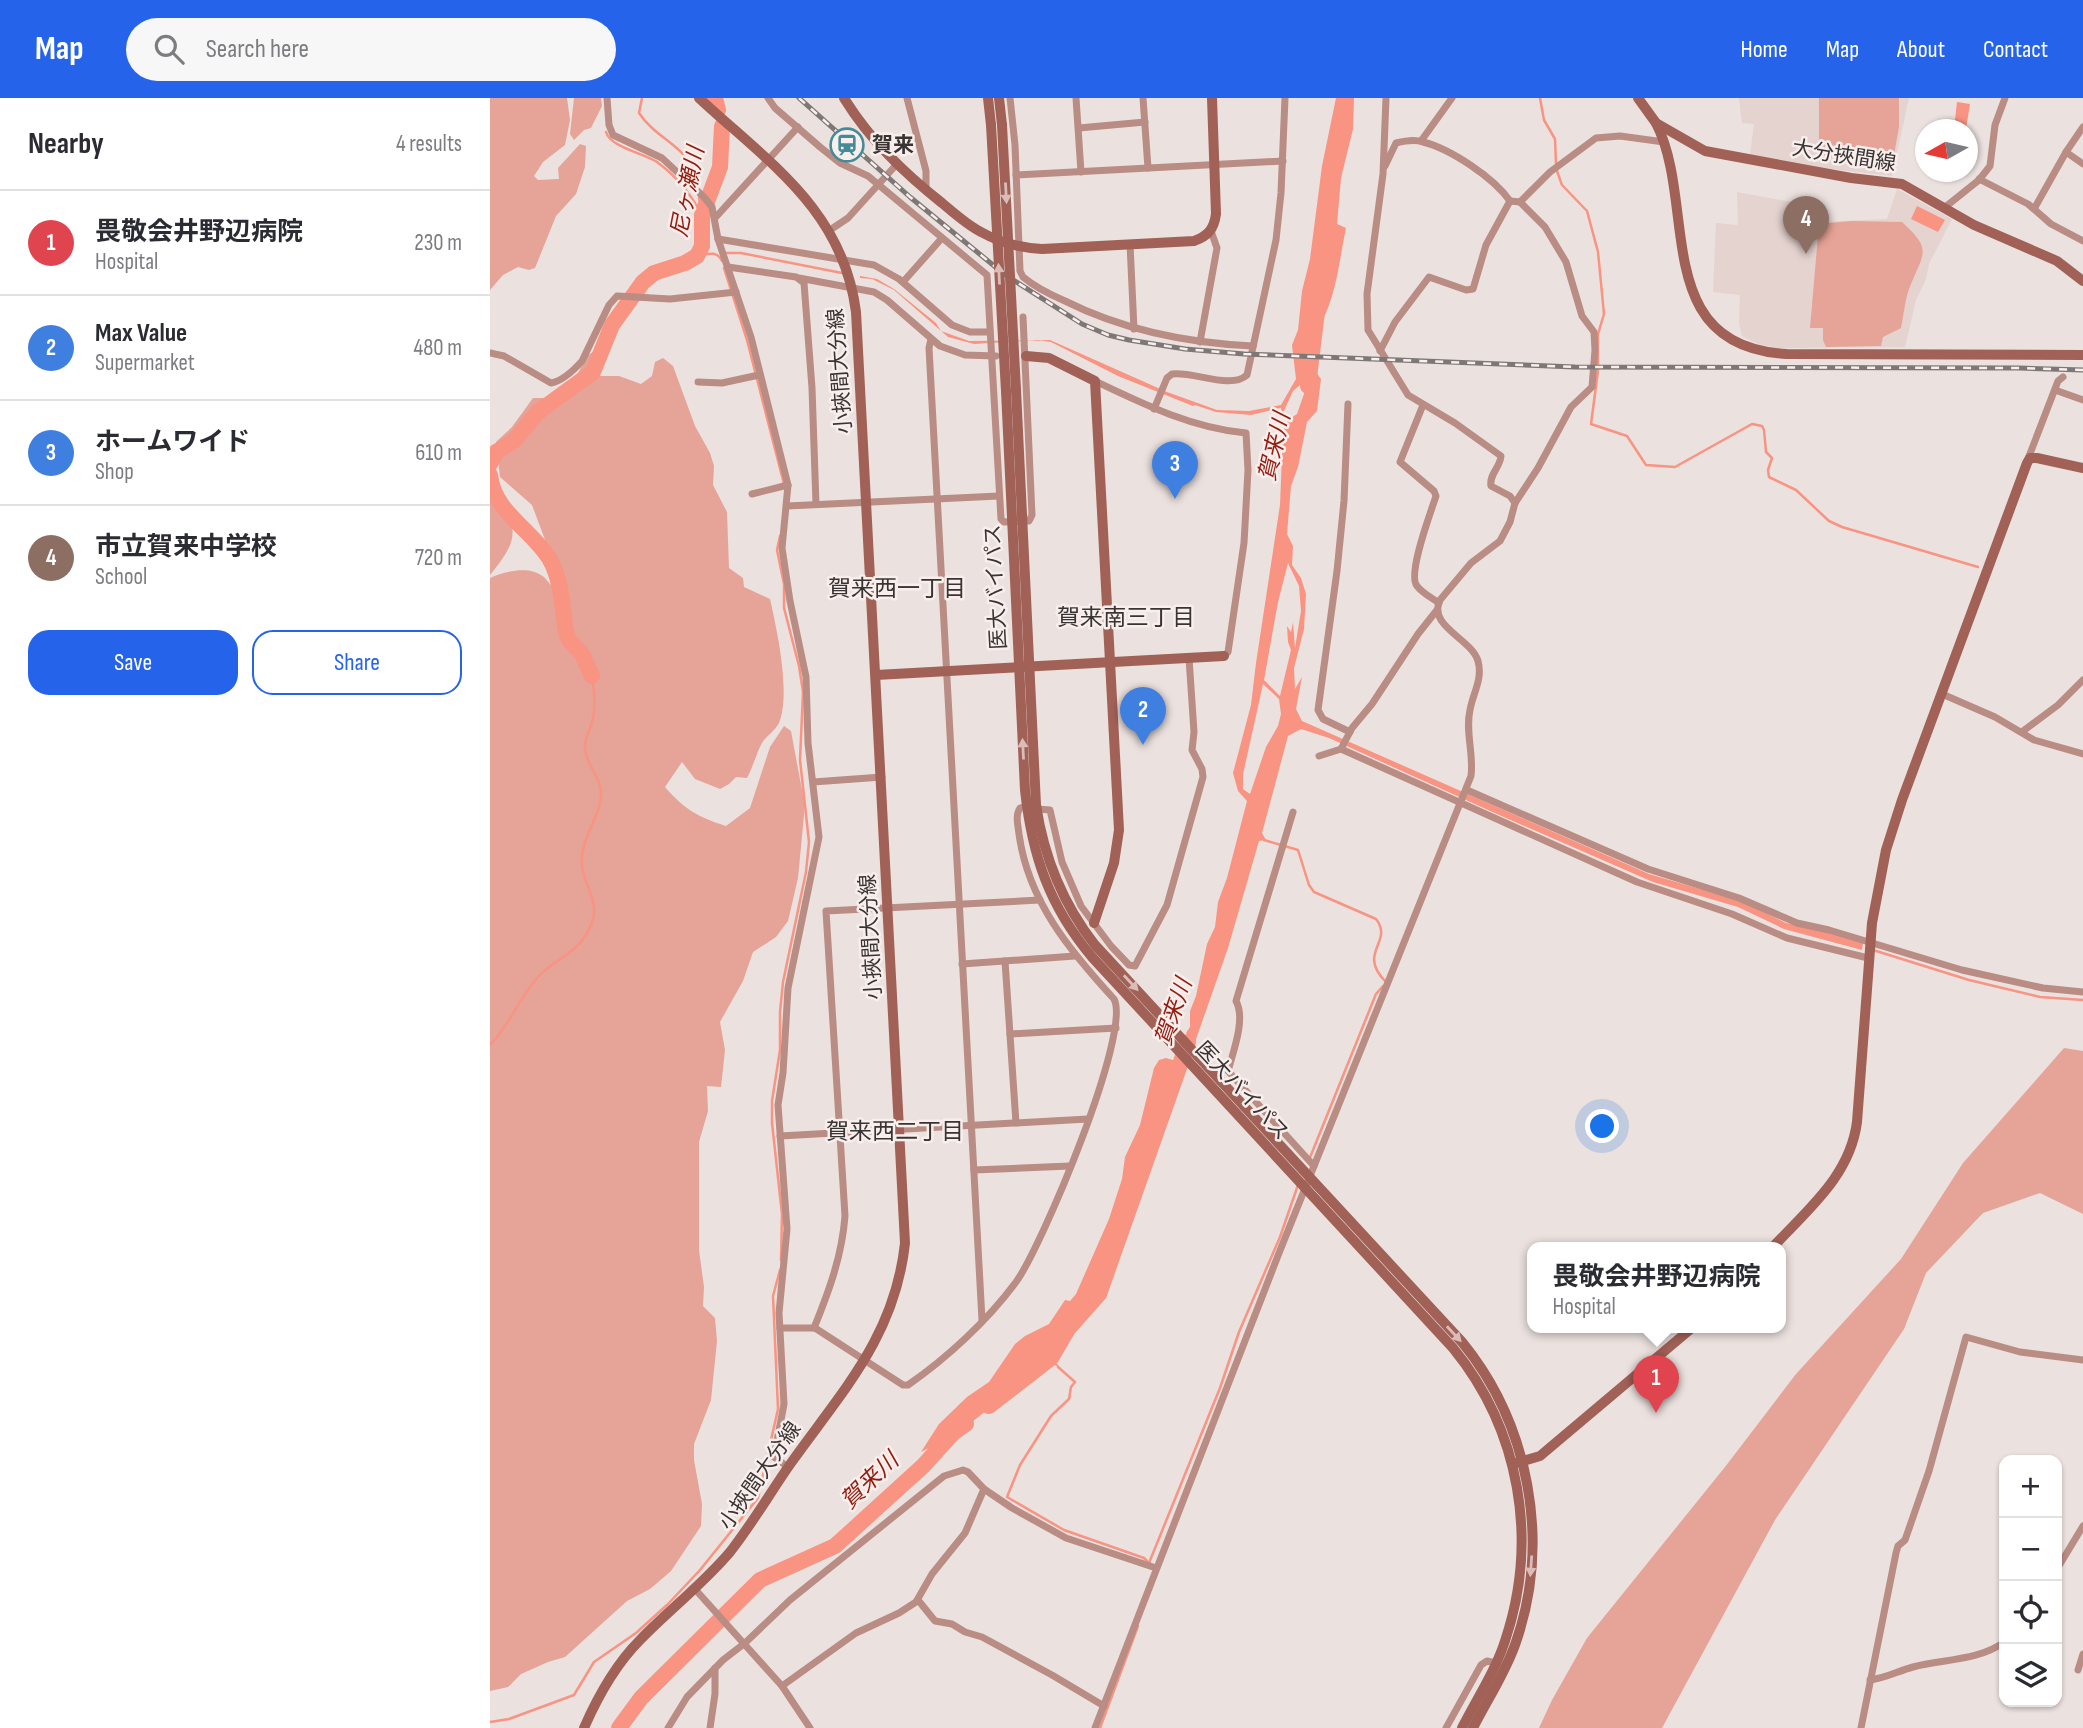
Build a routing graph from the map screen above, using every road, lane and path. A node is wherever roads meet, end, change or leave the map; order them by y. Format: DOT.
graph roads {
  1 [pos="607,98"];
  2 [pos="699,98"];
  3 [pos="768,98"];
  4 [pos="844,98"];
  5 [pos="907,98"];
  6 [pos="988,98"];
  7 [pos="999,98"];
  8 [pos="1010,98"];
  9 [pos="1076,98"];
  10 [pos="1143,98"];
  11 [pos="1212,98"];
  12 [pos="1286,98"];
  13 [pos="1386,98"];
  14 [pos="1451,98"];
  15 [pos="1638,98"];
  16 [pos="2005,98"];
  17 [pos="1145,122"];
  18 [pos="1656,123"];
  19 [pos="996,125"];
  20 [pos="797,127"];
  21 [pos="2083,127"];
  22 [pos="1079,128"];
  23 [pos="1421,141"];
  24 [pos="1664,142"];
  25 [pos="2066,152"];
  26 [pos="767,160"];
  27 [pos="1283,161"];
  28 [pos="2083,164"];
  29 [pos="896,165"];
  30 [pos="1215,165"];
  31 [pos="1148,168"];
  32 [pos="1081,172"];
  33 [pos="1383,174"];
  34 [pos="1016,175"];
  35 [pos="1979,179"];
  36 [pos="879,185"];
  37 [pos="926,190"];
  38 [pos="1510,201"];
  39 [pos="1520,202"];
  40 [pos="1944,208"];
  41 [pos="2034,209"];
  42 [pos="715,218"];
  43 [pos="830,230"];
  44 [pos="1211,230"];
  45 [pos="942,238"];
  46 [pos="2083,241"];
  47 [pos="720,243"];
  48 [pos="1130,244"];
  49 [pos="1019,246"];
  50 [pos="844,259"];
  51 [pos="728,267"];
  52 [pos="799,278"];
  53 [pos="850,279"];
  54 [pos="2083,281"];
  55 [pos="903,282"];
  56 [pos="736,292"];
  57 [pos="1023,317"];
  58 [pos="1134,329"];
  59 [pos="990,332"];
  60 [pos="931,339"];
  61 [pos="1200,342"];
  62 [pos="1253,346"];
  63 [pos="1380,351"];
  64 [pos="490,354"];
  65 [pos="2083,355"];
  66 [pos="992,356"];
  67 [pos="1026,356"];
  68 [pos="760,375"];
  69 [pos="2063,377"];
  70 [pos="1095,381"];
  71 [pos="698,382"];
  72 [pos="2055,390"];
  73 [pos="2083,400"];
  74 [pos="1348,404"];
  75 [pos="1423,405"];
  76 [pos="1154,409"];
  77 [pos="2027,463"];
  78 [pos="2083,468"];
  79 [pos="788,485"];
  80 [pos="752,494"];
  81 [pos="999,496"];
  82 [pos="937,499"];
  83 [pos="867,502"];
  84 [pos="1516,503"];
  85 [pos="816,504"];
  86 [pos="787,506"];
  87 [pos="1017,521"];
  88 [pos="1438,607"];
  89 [pos="1224,656"];
  90 [pos="1189,659"];
  91 [pos="1108,663"];
  92 [pos="1024,667"];
  93 [pos="945,671"];
  94 [pos="876,675"];
  95 [pos="2083,680"];
  96 [pos="1942,694"];
  97 [pos="2023,731"];
  98 [pos="1350,732"];
  99 [pos="1341,749"];
  100 [pos="2083,754"];
  101 [pos="1318,756"];
  102 [pos="882,777"];
  103 [pos="813,782"];
  104 [pos="1467,790"];
  105 [pos="1461,804"];
  106 [pos="1034,812"];
  107 [pos="1293,813"];
  108 [pos="1040,900"];
  109 [pos="958,905"];
  110 [pos="889,908"];
  111 [pos="1094,923"];
  112 [pos="1869,950"];
  113 [pos="1075,956"];
  114 [pos="1005,961"];
  115 [pos="962,964"];
  116 [pos="2083,992"];
  117 [pos="1116,1028"];
  118 [pos="1010,1034"];
  119 [pos="1088,1119"];
  120 [pos="1016,1123"];
  121 [pos="971,1125"];
  122 [pos="901,1129"];
  123 [pos="841,1132"];
  124 [pos="780,1136"];
  125 [pos="1070,1166"];
  126 [pos="974,1170"];
  127 [pos="1304,1176"];
  128 [pos="1778,1242"];
  129 [pos="982,1320"];
  130 [pos="780,1328"];
  131 [pos="814,1328"];
  132 [pos="1686,1333"];
  133 [pos="864,1360"];
  134 [pos="2083,1360"];
  135 [pos="1518,1462"];
  136 [pos="788,1467"];
  137 [pos="984,1489"];
  138 [pos="2083,1526"];
  139 [pos="2062,1561"];
  140 [pos="1156,1568"];
  141 [pos="698,1592"];
  142 [pos="918,1600"];
  143 [pos="743,1641"];
  144 [pos="2002,1644"];
  145 [pos="2083,1654"];
  146 [pos="1496,1663"];
  147 [pos="715,1668"];
  148 [pos="2078,1670"];
  149 [pos="1870,1680"];
  150 [pos="782,1686"];
  151 [pos="1104,1706"];
  152 [pos="584,1728"];
  153 [pos="668,1728"];
  154 [pos="710,1728"];
  155 [pos="810,1728"];
  156 [pos="1095,1728"];
  157 [pos="1446,1728"];
  158 [pos="1462,1728"];
  159 [pos="1473,1728"];
  160 [pos="1861,1728"];
  1 -- 42 [label="street"];
  2 -- 26 [label="main road, 小挾間大分線"];
  3 -- 20 [label="street"];
  4 -- 29 [label="main road"];
  5 -- 37 [label="street"];
  6 -- 19 [label="main road, 医大バイパス"];
  7 -- 19 [label="main road, 医大バイパス"];
  8 -- 34 [label="street"];
  9 -- 22 [label="street"];
  10 -- 17 [label="street"];
  11 -- 30 [label="main road"];
  12 -- 27 [label="street"];
  13 -- 33 [label="street"];
  14 -- 23 [label="street"];
  15 -- 18 [label="main road, 大分挾間線"];
  16 -- 35 [label="street"];
  17 -- 22 [label="street"];
  17 -- 31 [label="street"];
  18 -- 24 [label="main road"];
  18 -- 40 [label="main road, 大分挾間線"];
  19 -- 87 [label="main road, 医大バイパス, bridge"];
  20 -- 26 [label="street"];
  20 -- 36 [label="street"];
  21 -- 25 [label="street"];
  22 -- 32 [label="street"];
  23 -- 33 [label="street"];
  23 -- 38 [label="street"];
  24 -- 39 [label="street"];
  24 -- 65 [label="main road"];
  25 -- 28 [label="street"];
  25 -- 41 [label="street"];
  26 -- 42 [label="street"];
  26 -- 43 [label="main road, 小挾間大分線"];
  27 -- 30 [label="street"];
  27 -- 62 [label="street"];
  29 -- 36 [label="street"];
  29 -- 37 [label="main road"];
  30 -- 31 [label="street"];
  30 -- 44 [label="main road"];
  31 -- 32 [label="street"];
  32 -- 34 [label="street"];
  33 -- 63 [label="street"];
  34 -- 49 [label="street"];
  35 -- 40 [label="street"];
  35 -- 41 [label="street"];
  36 -- 43 [label="street"];
  36 -- 45 [label="street"];
  37 -- 49 [label="main road"];
  38 -- 39 [label="street"];
  38 -- 63 [label="street"];
  39 -- 84 [label="street"];
  40 -- 54 [label="main road, 大分挾間線"];
  41 -- 46 [label="street"];
  42 -- 47 [label="street"];
  43 -- 50 [label="main road, 小挾間大分線"];
  44 -- 48 [label="main road"];
  44 -- 61 [label="street"];
  45 -- 55 [label="street"];
  45 -- 59 [label="street"];
  47 -- 50 [label="street"];
  47 -- 51 [label="street"];
  48 -- 49 [label="main road"];
  48 -- 58 [label="street"];
  49 -- 58 [label="street"];
  50 -- 53 [label="main road, 小挾間大分線"];
  50 -- 55 [label="street"];
  51 -- 52 [label="street"];
  51 -- 56 [label="street"];
  52 -- 53 [label="street"];
  52 -- 85 [label="street"];
  53 -- 60 [label="street"];
  53 -- 83 [label="main road, 小挾間大分線"];
  55 -- 59 [label="street"];
  56 -- 64 [label="street"];
  56 -- 68 [label="street"];
  57 -- 67 [label="street"];
  58 -- 61 [label="street"];
  59 -- 66 [label="street"];
  60 -- 66 [label="street"];
  60 -- 82 [label="street"];
  61 -- 62 [label="street"];
  62 -- 76 [label="street"];
  63 -- 75 [label="street"];
  66 -- 67 [label="street"];
  66 -- 81 [label="street"];
  67 -- 70 [label="main road"];
  67 -- 87 [label="street"];
  68 -- 71 [label="street"];
  68 -- 79 [label="street"];
  69 -- 72 [label="street"];
  70 -- 76 [label="street"];
  70 -- 91 [label="main road"];
  72 -- 73 [label="street"];
  72 -- 77 [label="street"];
  74 -- 98 [label="street"];
  75 -- 84 [label="street"];
  75 -- 88 [label="street"];
  76 -- 89 [label="street"];
  77 -- 78 [label="main road"];
  77 -- 96 [label="main road"];
  79 -- 80 [label="street"];
  79 -- 86 [label="street"];
  81 -- 82 [label="street"];
  81 -- 87 [label="street"];
  82 -- 83 [label="street"];
  82 -- 93 [label="street"];
  83 -- 85 [label="street"];
  83 -- 94 [label="main road, 小挾間大分線"];
  84 -- 88 [label="street"];
  85 -- 86 [label="street"];
  86 -- 103 [label="street"];
  87 -- 92 [label="main road, 医大バイパス"];
  88 -- 98 [label="street"];
  88 -- 104 [label="street"];
  89 -- 90 [label="main road"];
  90 -- 91 [label="main road"];
  90 -- 111 [label="street"];
  91 -- 92 [label="main road"];
  91 -- 111 [label="main road"];
  92 -- 93 [label="main road"];
  92 -- 106 [label="main road, 医大バイパス"];
  93 -- 94 [label="main road"];
  93 -- 109 [label="street"];
  94 -- 102 [label="main road, 小挾間大分線"];
  95 -- 97 [label="street"];
  96 -- 97 [label="street"];
  96 -- 112 [label="main road"];
  97 -- 100 [label="street"];
  98 -- 99 [label="street"];
  99 -- 101 [label="street"];
  99 -- 105 [label="street"];
  102 -- 103 [label="street"];
  102 -- 110 [label="main road, 小挾間大分線"];
  103 -- 124 [label="street"];
  104 -- 105 [label="street"];
  104 -- 112 [label="street"];
  105 -- 112 [label="street"];
  105 -- 127 [label="street"];
  106 -- 108 [label="street"];
  106 -- 111 [label="street"];
  106 -- 127 [label="main road, one-way"];
  106 -- 127 [label="main road, 医大バイパス"];
  107 -- 127 [label="street"];
  108 -- 109 [label="street"];
  108 -- 113 [label="street"];
  109 -- 110 [label="street"];
  109 -- 115 [label="street"];
  110 -- 122 [label="main road, 小挾間大分線"];
  110 -- 123 [label="street"];
  112 -- 116 [label="street"];
  112 -- 128 [label="main road"];
  113 -- 114 [label="street"];
  113 -- 117 [label="street"];
  114 -- 115 [label="street"];
  114 -- 118 [label="street"];
  115 -- 121 [label="street"];
  117 -- 118 [label="street"];
  117 -- 119 [label="street"];
  118 -- 120 [label="street"];
  119 -- 120 [label="street"];
  119 -- 125 [label="street"];
  120 -- 121 [label="street"];
  121 -- 122 [label="street"];
  121 -- 126 [label="street"];
  122 -- 123 [label="street"];
  122 -- 133 [label="main road, 小挾間大分線"];
  123 -- 124 [label="street"];
  123 -- 131 [label="street"];
  124 -- 130 [label="street"];
  125 -- 126 [label="street"];
  125 -- 129 [label="street"];
  126 -- 129 [label="street"];
  127 -- 135 [label="main road, 医大バイパス"];
  127 -- 140 [label="street"];
  129 -- 133 [label="street"];
  130 -- 131 [label="street"];
  130 -- 136 [label="street"];
  131 -- 133 [label="street"];
  132 -- 135 [label="main road"];
  133 -- 136 [label="main road, 小挾間大分線"];
  134 -- 149 [label="street"];
  135 -- 146 [label="main road, 医大バイパス"];
  135 -- 159 [label="main road, 医大バイパス, one-way"];
  136 -- 141 [label="main road, 小挾間大分線"];
  137 -- 140 [label="street"];
  137 -- 142 [label="street"];
  137 -- 143 [label="street"];
  138 -- 139 [label="street"];
  140 -- 151 [label="street"];
  141 -- 143 [label="street"];
  141 -- 152 [label="main road, 小挾間大分線"];
  142 -- 150 [label="street"];
  142 -- 151 [label="street"];
  143 -- 147 [label="street"];
  143 -- 150 [label="street"];
  144 -- 149 [label="street"];
  145 -- 148 [label="street"];
  146 -- 157 [label="street"];
  146 -- 158 [label="main road, 医大バイパス"];
  147 -- 153 [label="street"];
  147 -- 154 [label="street"];
  149 -- 160 [label="street"];
  150 -- 155 [label="street"];
  151 -- 156 [label="street"];
}
